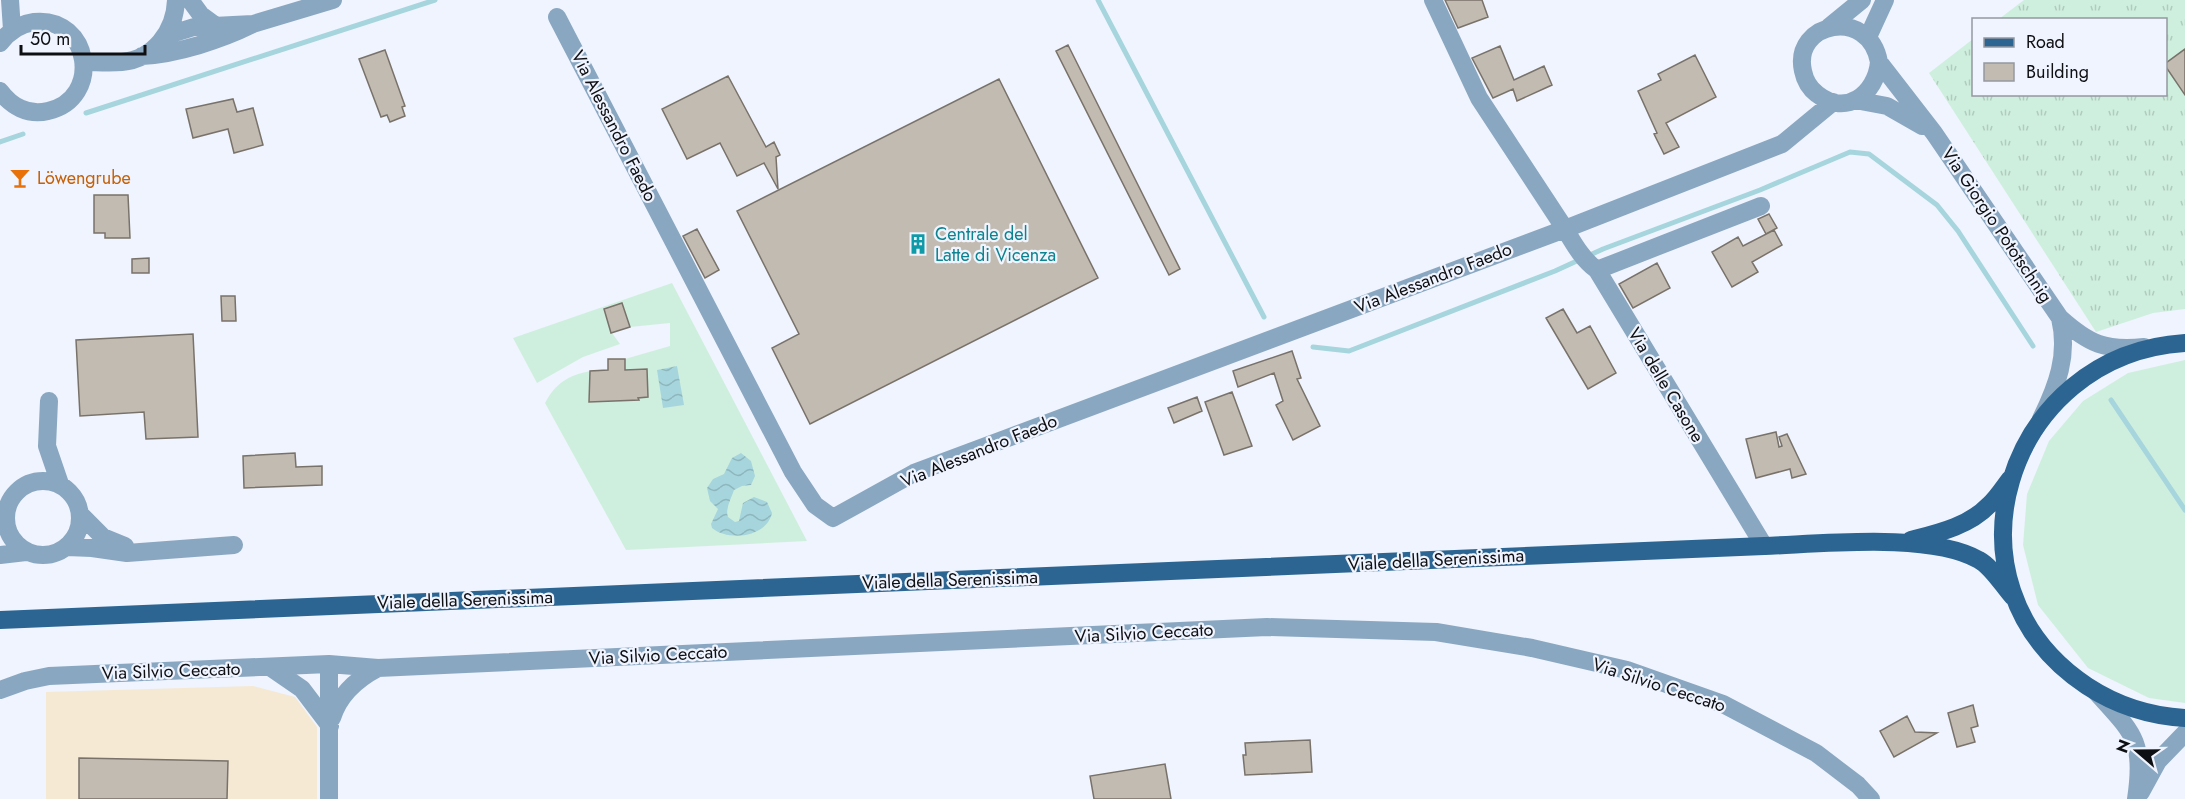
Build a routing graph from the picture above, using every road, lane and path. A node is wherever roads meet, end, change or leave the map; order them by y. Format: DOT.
graph roads {
  1 [pos="10,0"];
  2 [pos="176,0"];
  3 [pos="190,0"];
  4 [pos="333,0"];
  5 [pos="1433,0"];
  6 [pos="1862,0"];
  7 [pos="1885,0"];
  8 [pos="557,17"];
  9 [pos="253,24"];
  10 [pos="216,26"];
  11 [pos="1829,27"];
  12 [pos="6,36"];
  13 [pos="165,36"];
  14 [pos="1868,37"];
  15 [pos="142,56"];
  16 [pos="84,62"];
  17 [pos="1879,62"];
  18 [pos="1812,90"];
  19 [pos="0,92"];
  20 [pos="1855,100"];
  21 [pos="1833,102"];
  22 [pos="1796,133"];
  23 [pos="1934,133"];
  24 [pos="1761,206"];
  25 [pos="1565,229"];
  26 [pos="1592,267"];
  27 [pos="2060,318"];
  28 [pos="2185,343"];
  29 [pos="2155,346"];
  30 [pos="49,401"];
  31 [pos="2040,421"];
  32 [pos="47,446"];
  33 [pos="2013,475"];
  34 [pos="29,483"];
  35 [pos="60,484"];
  36 [pos="81,514"];
  37 [pos="3,520"];
  38 [pos="1901,542"];
  39 [pos="234,545"];
  40 [pos="1764,546"];
  41 [pos="67,548"];
  42 [pos="151,550"];
  43 [pos="26,552"];
  44 [pos="0,555"];
  45 [pos="2013,597"];
  46 [pos="0,620"];
  47 [pos="329,664"];
  48 [pos="270,667"];
  49 [pos="378,668"];
  50 [pos="0,690"];
  51 [pos="2094,691"];
  52 [pos="2185,718"];
  53 [pos="330,726"];
  54 [pos="2185,734"];
  55 [pos="329,799"];
  56 [pos="1871,799"];
  57 [pos="2137,799"];
  1 -- 12 [label="street"];
  2 -- 13 [label="street"];
  3 -- 10 [label="street"];
  4 -- 9 [label="street"];
  5 -- 25 [label="street, Via delle Casone"];
  6 -- 11 [label="street"];
  7 -- 14 [label="street"];
  8 -- 25 [label="street, Via Alessandro Faedo"];
  9 -- 10 [label="street"];
  9 -- 15 [label="street"];
  10 -- 13 [label="street"];
  11 -- 14 [label="street"];
  11 -- 18 [label="street"];
  12 -- 16 [label="street"];
  13 -- 15 [label="street"];
  14 -- 17 [label="street"];
  15 -- 16 [label="street"];
  16 -- 19 [label="street"];
  17 -- 20 [label="street"];
  17 -- 23 [label="street, Via Giorgio Pototschnig"];
  18 -- 21 [label="street"];
  18 -- 22 [label="street"];
  20 -- 21 [label="street"];
  20 -- 23 [label="street, Via Giorgio Pototschnig"];
  21 -- 22 [label="street"];
  22 -- 25 [label="street"];
  23 -- 27 [label="street, Via Giorgio Pototschnig"];
  24 -- 26 [label="street"];
  25 -- 26 [label="street, Via delle Casone"];
  26 -- 40 [label="street, Via delle Casone"];
  27 -- 29 [label="street, Via Giorgio Pototschnig"];
  27 -- 31 [label="street, Via Giorgio Pototschnig"];
  28 -- 29 [label="main road"];
  29 -- 31 [label="main road"];
  30 -- 32 [label="street"];
  31 -- 33 [label="main road"];
  32 -- 34 [label="street"];
  32 -- 35 [label="street"];
  33 -- 38 [label="main road, Viale della Serenissima"];
  33 -- 45 [label="main road"];
  34 -- 35 [label="street"];
  34 -- 37 [label="street"];
  35 -- 36 [label="street"];
  36 -- 41 [label="street"];
  36 -- 42 [label="street"];
  37 -- 43 [label="street"];
  38 -- 40 [label="main road, Viale della Serenissima"];
  38 -- 45 [label="main road, Viale della Serenissima"];
  39 -- 42 [label="street"];
  40 -- 46 [label="main road, Viale della Serenissima"];
  41 -- 42 [label="street"];
  41 -- 43 [label="street"];
  43 -- 44 [label="street"];
  45 -- 51 [label="main road"];
  47 -- 48 [label="street, Via Silvio Ceccato"];
  47 -- 49 [label="street, Via Silvio Ceccato"];
  47 -- 53 [label="street"];
  48 -- 50 [label="street, Via Silvio Ceccato"];
  48 -- 53 [label="street"];
  49 -- 53 [label="street"];
  49 -- 56 [label="street, Via Silvio Ceccato"];
  51 -- 52 [label="main road"];
  51 -- 57 [label="street"];
  53 -- 55 [label="street"];
  54 -- 57 [label="street"];
}
